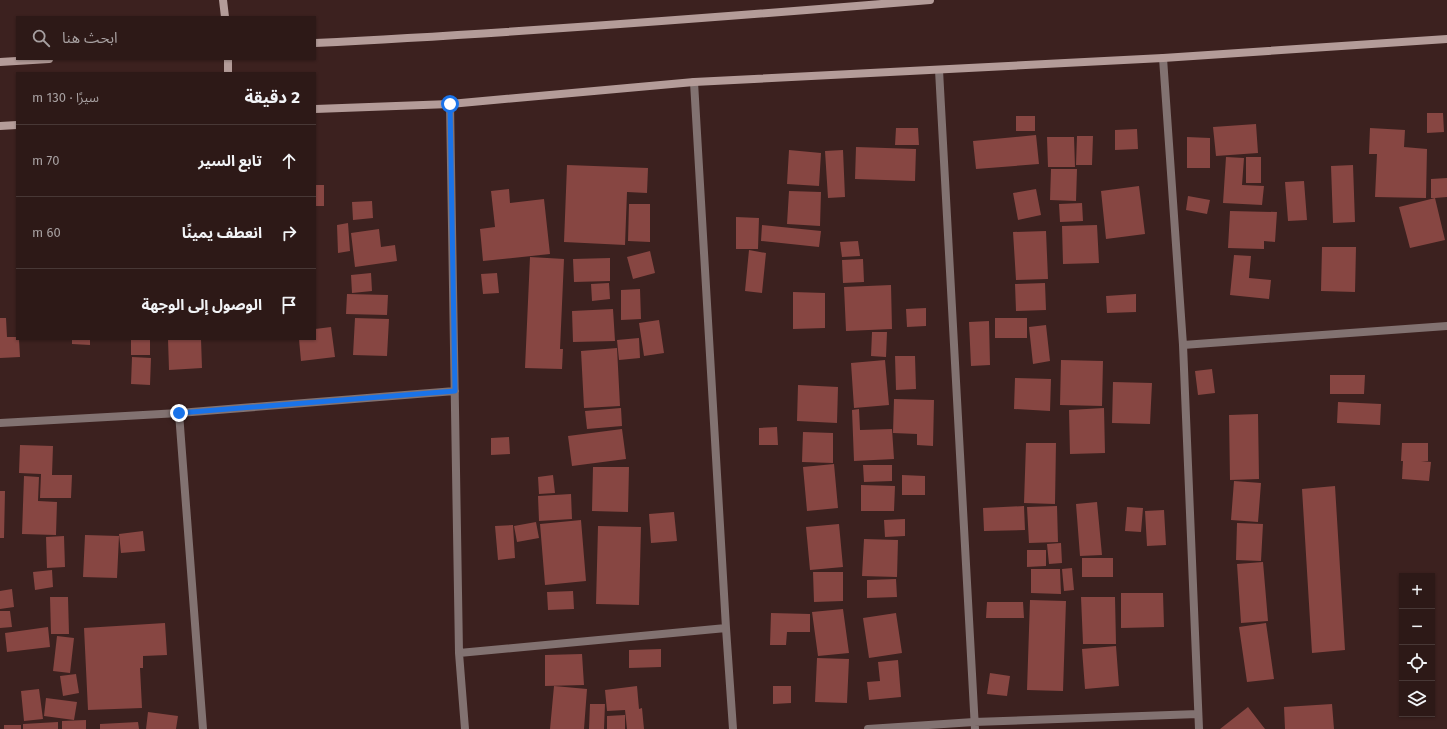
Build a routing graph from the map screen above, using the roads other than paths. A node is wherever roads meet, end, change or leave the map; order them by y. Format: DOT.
graph roads {
  1 [pos="224,0"];
  2 [pos="930,0"];
  3 [pos="225,16"];
  4 [pos="1447,38"];
  5 [pos="316,43"];
  6 [pos="1163,58"];
  7 [pos="33,60"];
  8 [pos="228,60"];
  9 [pos="0,62"];
  10 [pos="939,70"];
  11 [pos="228,72"];
  12 [pos="694,82"];
  13 [pos="450,104"];
  14 [pos="316,109"];
  15 [pos="16,125"];
  16 [pos="0,126"];
  17 [pos="1447,326"];
  18 [pos="1183,345"];
  19 [pos="455,391"];
  20 [pos="179,413"];
  21 [pos="0,423"];
  22 [pos="726,628"];
  23 [pos="460,653"];
  24 [pos="1198,714"];
  25 [pos="974,726"];
  26 [pos="203,729"];
  27 [pos="465,729"];
  28 [pos="733,729"];
  29 [pos="868,729"];
  30 [pos="1199,729"];
  1 -- 3 [label="main road"];
  2 -- 5 [label="main road"];
  4 -- 6 [label="main road"];
  6 -- 10 [label="main road"];
  6 -- 18 [label="street"];
  7 -- 9 [label="main road"];
  8 -- 11 [label="main road"];
  10 -- 12 [label="main road"];
  10 -- 25 [label="street"];
  12 -- 13 [label="main road"];
  12 -- 22 [label="street"];
  13 -- 14 [label="main road"];
  13 -- 19 [label="street"];
  15 -- 16 [label="main road"];
  17 -- 18 [label="street"];
  18 -- 24 [label="street"];
  19 -- 20 [label="street"];
  19 -- 23 [label="street"];
  20 -- 21 [label="street"];
  20 -- 26 [label="street"];
  22 -- 23 [label="street"];
  22 -- 28 [label="street"];
  23 -- 27 [label="street"];
  24 -- 25 [label="street"];
  24 -- 30 [label="street"];
  25 -- 29 [label="street"];
}
